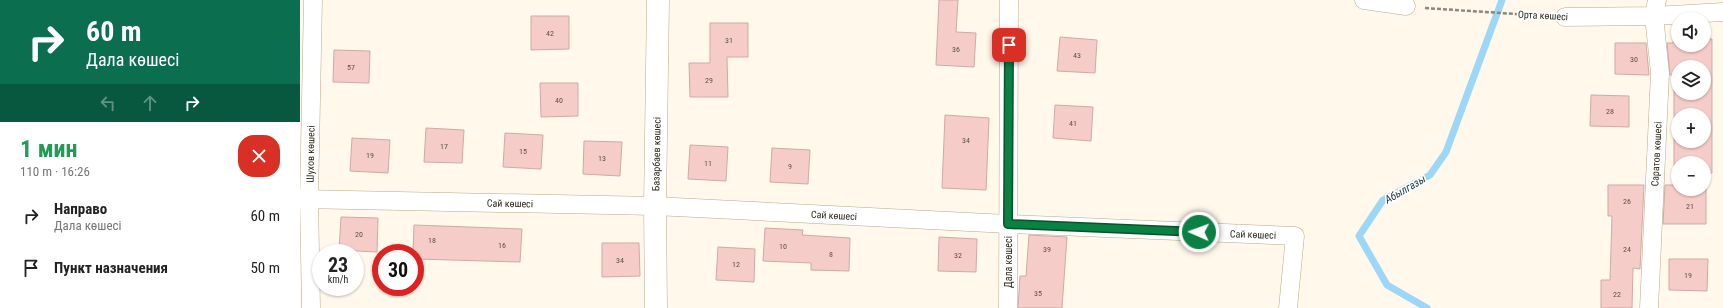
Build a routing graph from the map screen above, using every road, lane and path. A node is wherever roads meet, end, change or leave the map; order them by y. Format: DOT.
graph roads {
  1 [pos="313,0"];
  2 [pos="658,0"];
  3 [pos="1009,0"];
  4 [pos="1364,0"];
  5 [pos="1406,6"];
  6 [pos="1655,8"];
  7 [pos="1723,12"];
  8 [pos="1564,17"];
  9 [pos="305,199"];
  10 [pos="655,206"];
  11 [pos="1008,224"];
  12 [pos="311,308"];
  13 [pos="656,308"];
  14 [pos="1008,308"];
  15 [pos="1288,308"];
  16 [pos="1649,308"];
  1 -- 9 [label="street, Шухов көшесі"];
  2 -- 10 [label="street, Базарбаев көшесі"];
  3 -- 11 [label="street, Дала көшесі"];
  4 -- 5 [label="street"];
  5 -- 8 [label="path, Орта көшесі"];
  6 -- 7 [label="street, Орта көшесі"];
  6 -- 8 [label="street, Орта көшесі"];
  6 -- 16 [label="street, Саратов көшесі"];
  9 -- 10 [label="street, Сай көшесі"];
  9 -- 12 [label="street, Шухов көшесі"];
  10 -- 11 [label="street, Сай көшесі"];
  10 -- 13 [label="street, Базарбаев көшесі"];
  11 -- 14 [label="street, Дала көшесі"];
  11 -- 15 [label="street, Сай көшесі"];
}
